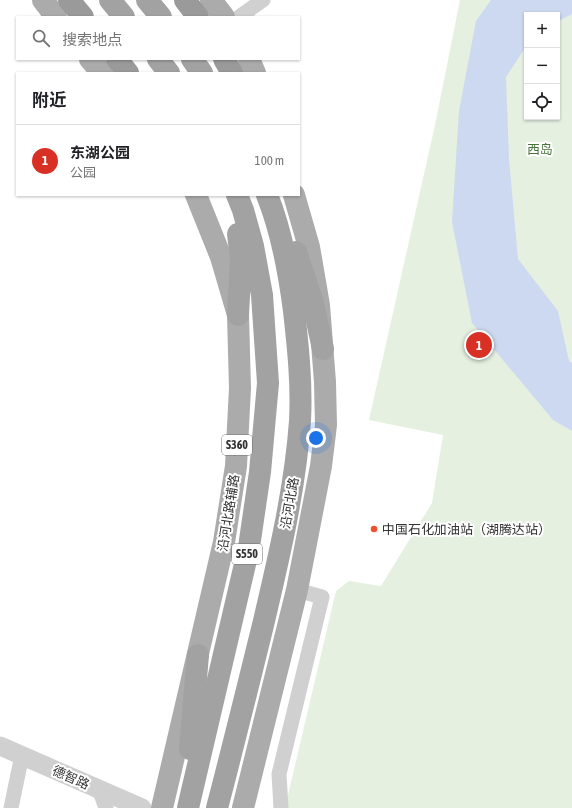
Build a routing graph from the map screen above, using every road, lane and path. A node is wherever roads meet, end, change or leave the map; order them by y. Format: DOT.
graph roads {
  1 [pos="43,0"];
  2 [pos="69,0"];
  3 [pos="110,0"];
  4 [pos="147,0"];
  5 [pos="185,0"];
  6 [pos="211,0"];
  7 [pos="263,0"];
  8 [pos="55,16"];
  9 [pos="82,16"];
  10 [pos="123,16"];
  11 [pos="160,16"];
  12 [pos="197,16"];
  13 [pos="223,16"];
  14 [pos="241,16"];
  15 [pos="91,60"];
  16 [pos="118,60"];
  17 [pos="159,60"];
  18 [pos="193,60"];
  19 [pos="225,60"];
  20 [pos="249,60"];
  21 [pos="101,72"];
  22 [pos="127,72"];
  23 [pos="168,72"];
  24 [pos="201,72"];
  25 [pos="231,72"];
  26 [pos="255,72"];
  27 [pos="196,196"];
  28 [pos="232,196"];
  29 [pos="237,196"];
  30 [pos="267,196"];
  31 [pos="272,196"];
  32 [pos="294,196"];
  33 [pos="238,315"];
  34 [pos="323,349"];
  35 [pos="297,590"];
  36 [pos="198,655"];
  37 [pos="0,746"];
  38 [pos="22,755"];
  39 [pos="100,790"];
  40 [pos="11,808"];
  41 [pos="106,808"];
  42 [pos="142,808"];
  43 [pos="162,808"];
  44 [pos="187,808"];
  45 [pos="217,808"];
  46 [pos="243,808"];
  47 [pos="281,808"];
  1 -- 8 [label="main road"];
  2 -- 9 [label="highway"];
  3 -- 10 [label="highway"];
  4 -- 11 [label="highway"];
  5 -- 12 [label="highway"];
  6 -- 13 [label="main road"];
  7 -- 14 [label="street"];
  15 -- 21 [label="main road"];
  16 -- 22 [label="highway"];
  17 -- 23 [label="highway"];
  18 -- 24 [label="highway"];
  19 -- 25 [label="highway"];
  20 -- 26 [label="main road"];
  27 -- 33 [label="main road, 沿河北路辅路 / S360"];
  28 -- 33 [label="highway"];
  29 -- 44 [label="highway, S550"];
  30 -- 45 [label="highway, 沿河北路"];
  31 -- 34 [label="highway"];
  32 -- 34 [label="main road"];
  33 -- 36 [label="main road, 沿河北路辅路 / S360"];
  34 -- 35 [label="main road"];
  35 -- 46 [label="main road"];
  35 -- 47 [label="street"];
  36 -- 43 [label="main road, 沿河北路辅路 / S360"];
  36 -- 44 [label="highway"];
  37 -- 38 [label="street, 德智路"];
  38 -- 39 [label="street, 德智路"];
  38 -- 40 [label="street"];
  39 -- 41 [label="street"];
  39 -- 42 [label="street, 德智路"];
}
